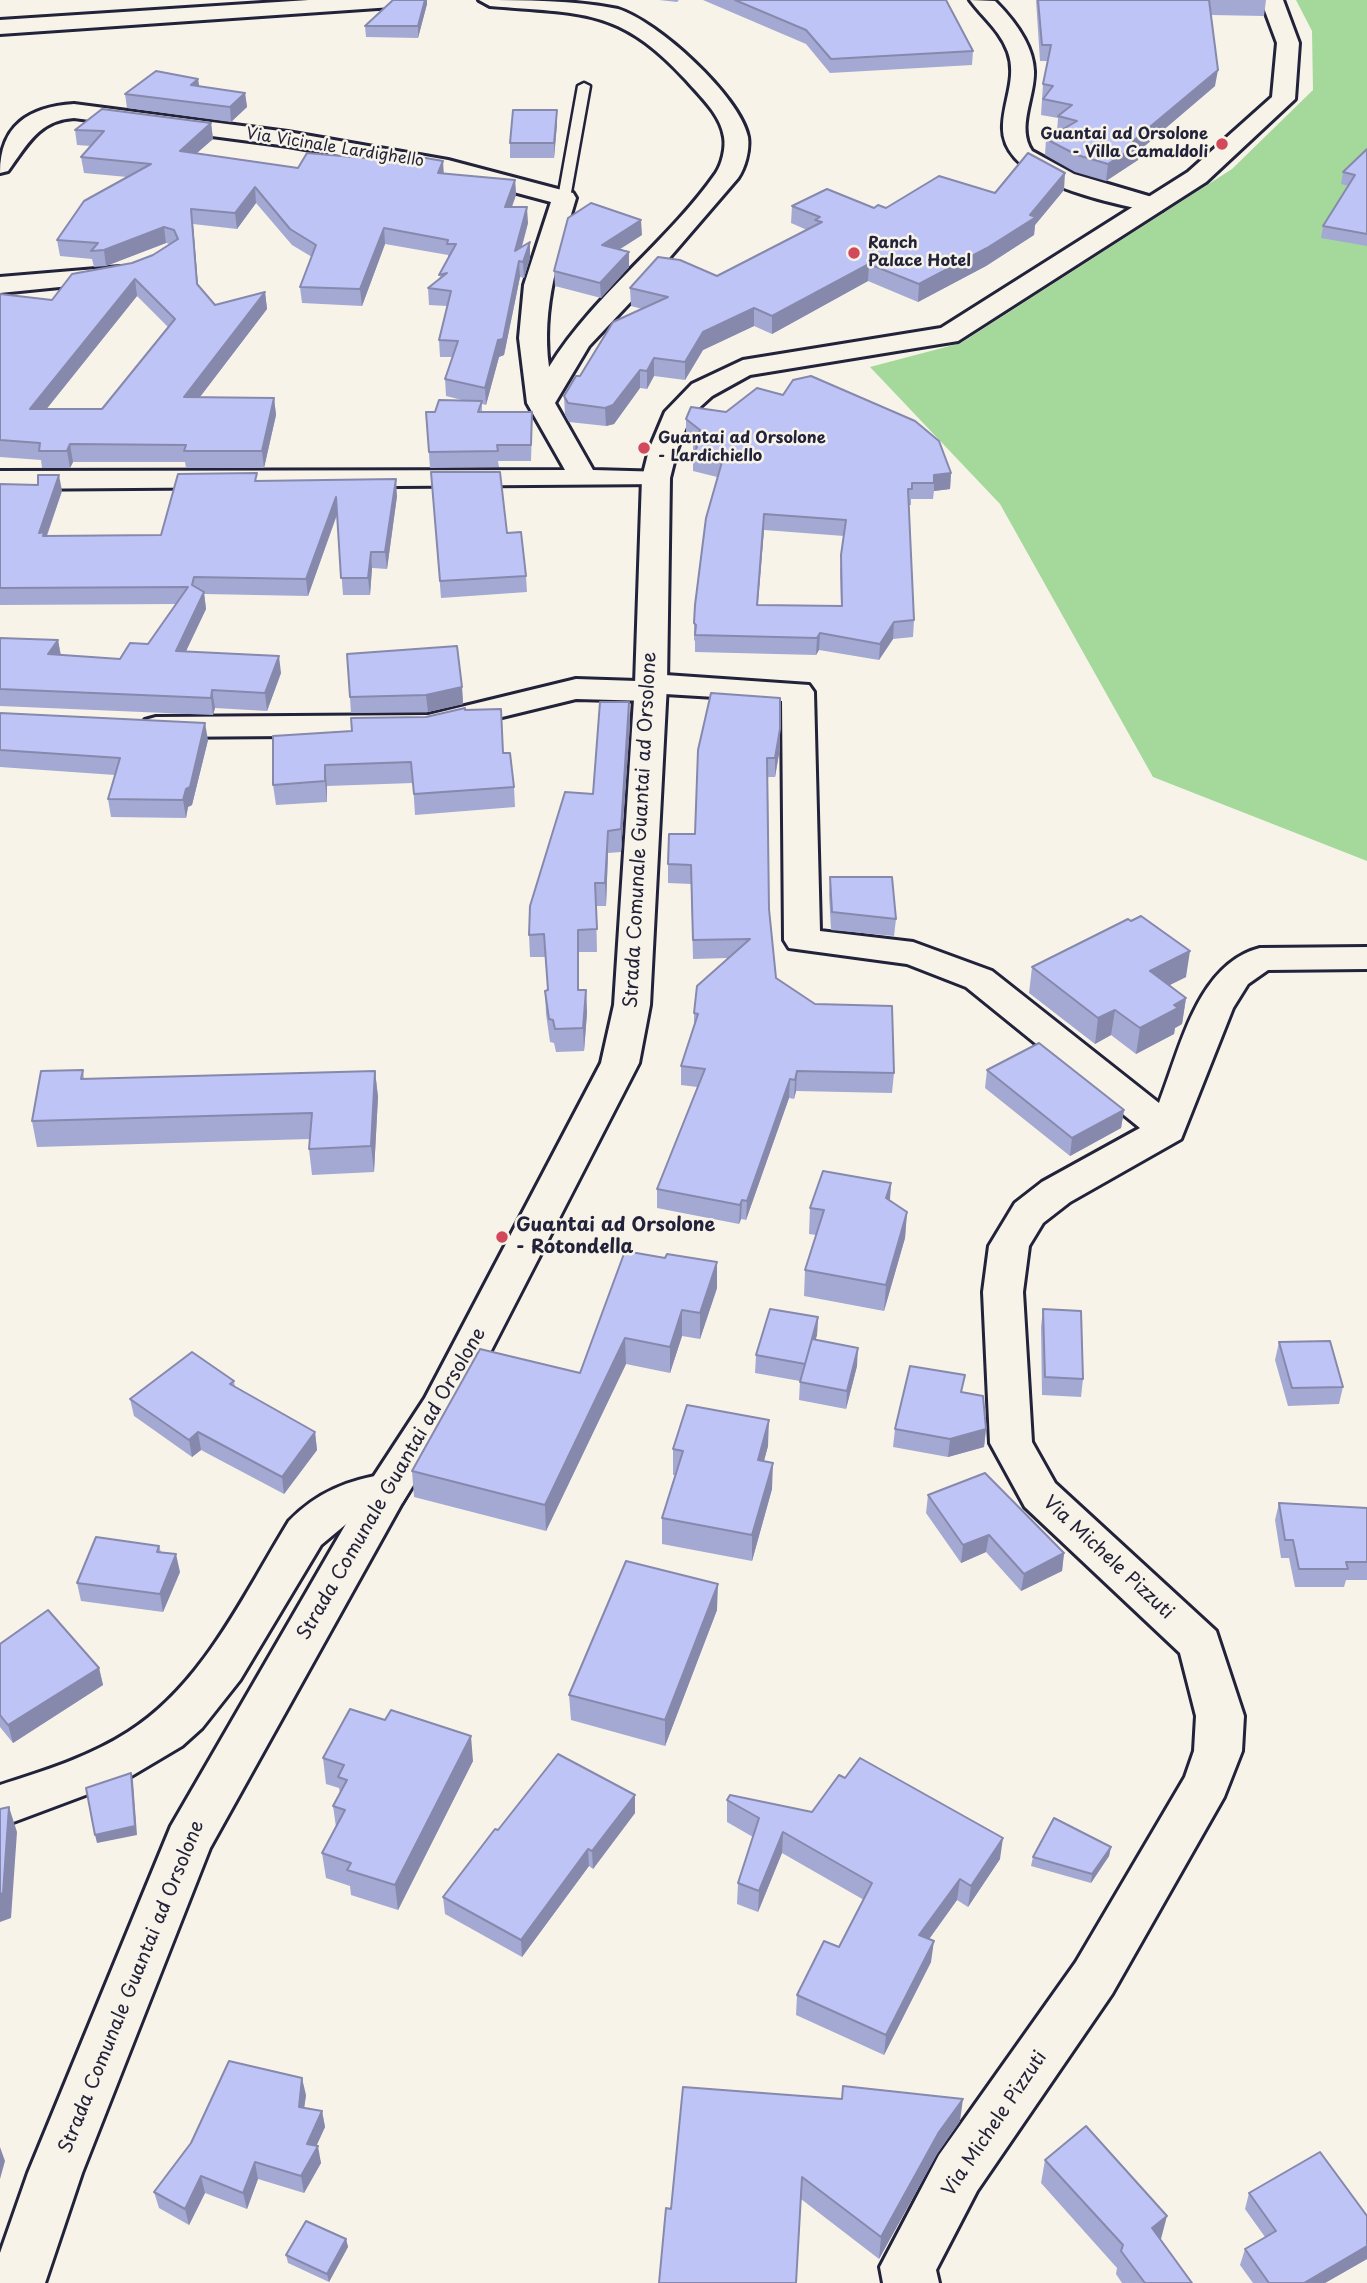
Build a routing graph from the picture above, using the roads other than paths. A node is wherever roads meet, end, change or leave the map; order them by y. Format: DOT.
graph roads {
  1 [pos="407,0"];
  2 [pos="490,0"];
  3 [pos="981,0"];
  4 [pos="1272,0"];
  5 [pos="0,27"];
  6 [pos="584,86"];
  7 [pos="0,166"];
  8 [pos="574,202"];
  9 [pos="1153,205"];
  10 [pos="649,226"];
  11 [pos="674,234"];
  12 [pos="143,267"];
  13 [pos="0,285"];
  14 [pos="541,403"];
  15 [pos="584,478"];
  16 [pos="656,478"];
  17 [pos="0,480"];
  18 [pos="651,688"];
  19 [pos="120,726"];
  20 [pos="1367,958"];
  21 [pos="1167,1130"];
  22 [pos="387,1491"];
  23 [pos="0,1806"];
  24 [pos="17,2283"];
  25 [pos="911,2283"];
  1 -- 5 [label="street"];
  2 -- 11 [label="street"];
  3 -- 9 [label="street"];
  4 -- 9 [label="street, Strada Comunale Guantai ad Orsolone"];
  6 -- 8 [label="lane"];
  7 -- 8 [label="street, Via Vicinale Lardighello"];
  8 -- 14 [label="street"];
  9 -- 16 [label="street, Strada Comunale Guantai ad Orsolone"];
  10 -- 11 [label="street"];
  11 -- 14 [label="street"];
  12 -- 13 [label="street"];
  14 -- 15 [label="street"];
  15 -- 16 [label="street"];
  15 -- 17 [label="street"];
  16 -- 18 [label="street, Strada Comunale Guantai ad Orsolone"];
  18 -- 19 [label="street"];
  18 -- 21 [label="street"];
  18 -- 22 [label="street, Strada Comunale Guantai ad Orsolone"];
  20 -- 21 [label="street"];
  21 -- 25 [label="street, Via Michele Pizzuti"];
  22 -- 23 [label="street"];
  22 -- 24 [label="street, Strada Comunale Guantai ad Orsolone"];
}
